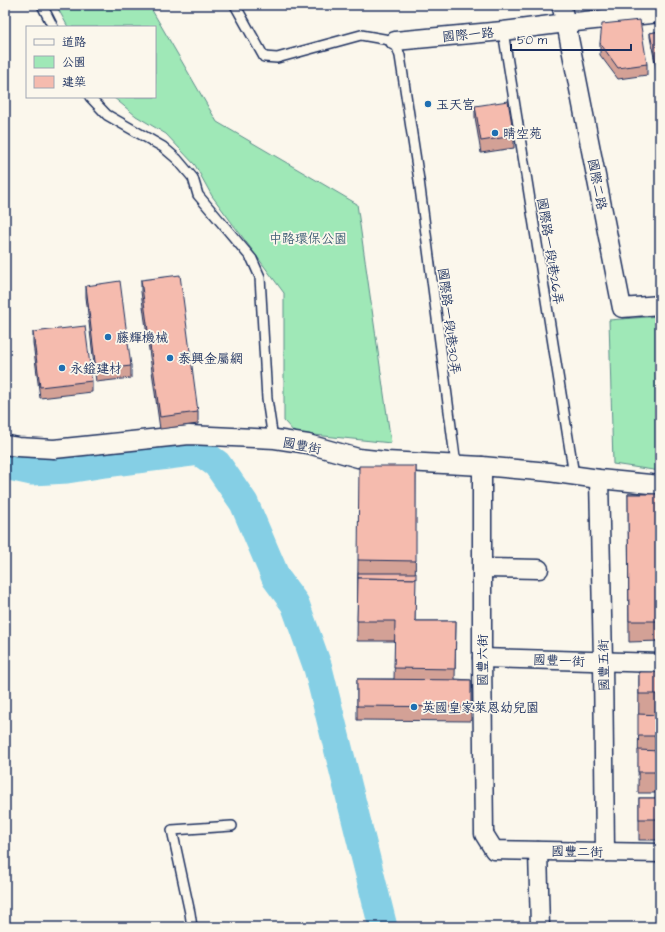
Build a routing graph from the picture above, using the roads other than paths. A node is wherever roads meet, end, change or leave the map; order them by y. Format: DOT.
graph roads {
  1 [pos="42,5"];
  2 [pos="235,5"];
  3 [pos="561,5"];
  4 [pos="660,13"];
  5 [pos="566,22"];
  6 [pos="52,26"];
  7 [pos="503,31"];
  8 [pos="395,40"];
  9 [pos="91,98"];
  10 [pos="660,305"];
  11 [pos="274,440"];
  12 [pos="5,446"];
  13 [pos="456,465"];
  14 [pos="482,466"];
  15 [pos="574,475"];
  16 [pos="599,479"];
  17 [pos="660,485"];
  18 [pos="482,568"];
  19 [pos="539,569"];
  20 [pos="482,658"];
  21 [pos="603,661"];
  22 [pos="660,663"];
  23 [pos="232,826"];
  24 [pos="494,850"];
  25 [pos="538,851"];
  26 [pos="605,852"];
  27 [pos="660,853"];
  28 [pos="192,927"];
  29 [pos="540,927"];
  1 -- 6 [label="lane"];
  2 -- 8 [label="lane"];
  3 -- 5 [label="street"];
  4 -- 5 [label="street, 國際一路"];
  5 -- 7 [label="street, 國際一路"];
  5 -- 10 [label="street, 國際二路"];
  7 -- 8 [label="street, 國際一路"];
  7 -- 15 [label="lane, 國際路一段1巷26弄"];
  8 -- 13 [label="lane, 國際路一段1巷30弄"];
  9 -- 11 [label="lane"];
  11 -- 12 [label="street, 國豐街"];
  11 -- 13 [label="street, 國豐街"];
  13 -- 14 [label="street, 國豐街"];
  14 -- 15 [label="street, 國豐街"];
  14 -- 18 [label="street, 國豐六街"];
  15 -- 16 [label="street, 國豐街"];
  16 -- 17 [label="street, 國豐街"];
  16 -- 21 [label="street, 國豐五街"];
  18 -- 19 [label="street"];
  18 -- 20 [label="street, 國豐六街"];
  20 -- 21 [label="street, 國豐一街"];
  20 -- 24 [label="street, 國豐六街"];
  21 -- 22 [label="street, 國豐一街"];
  21 -- 26 [label="street, 國豐五街"];
  23 -- 28 [label="lane"];
  24 -- 25 [label="street, 國豐二街"];
  25 -- 26 [label="street, 國豐二街"];
  25 -- 29 [label="street"];
  26 -- 27 [label="street, 國豐二街"];
}
